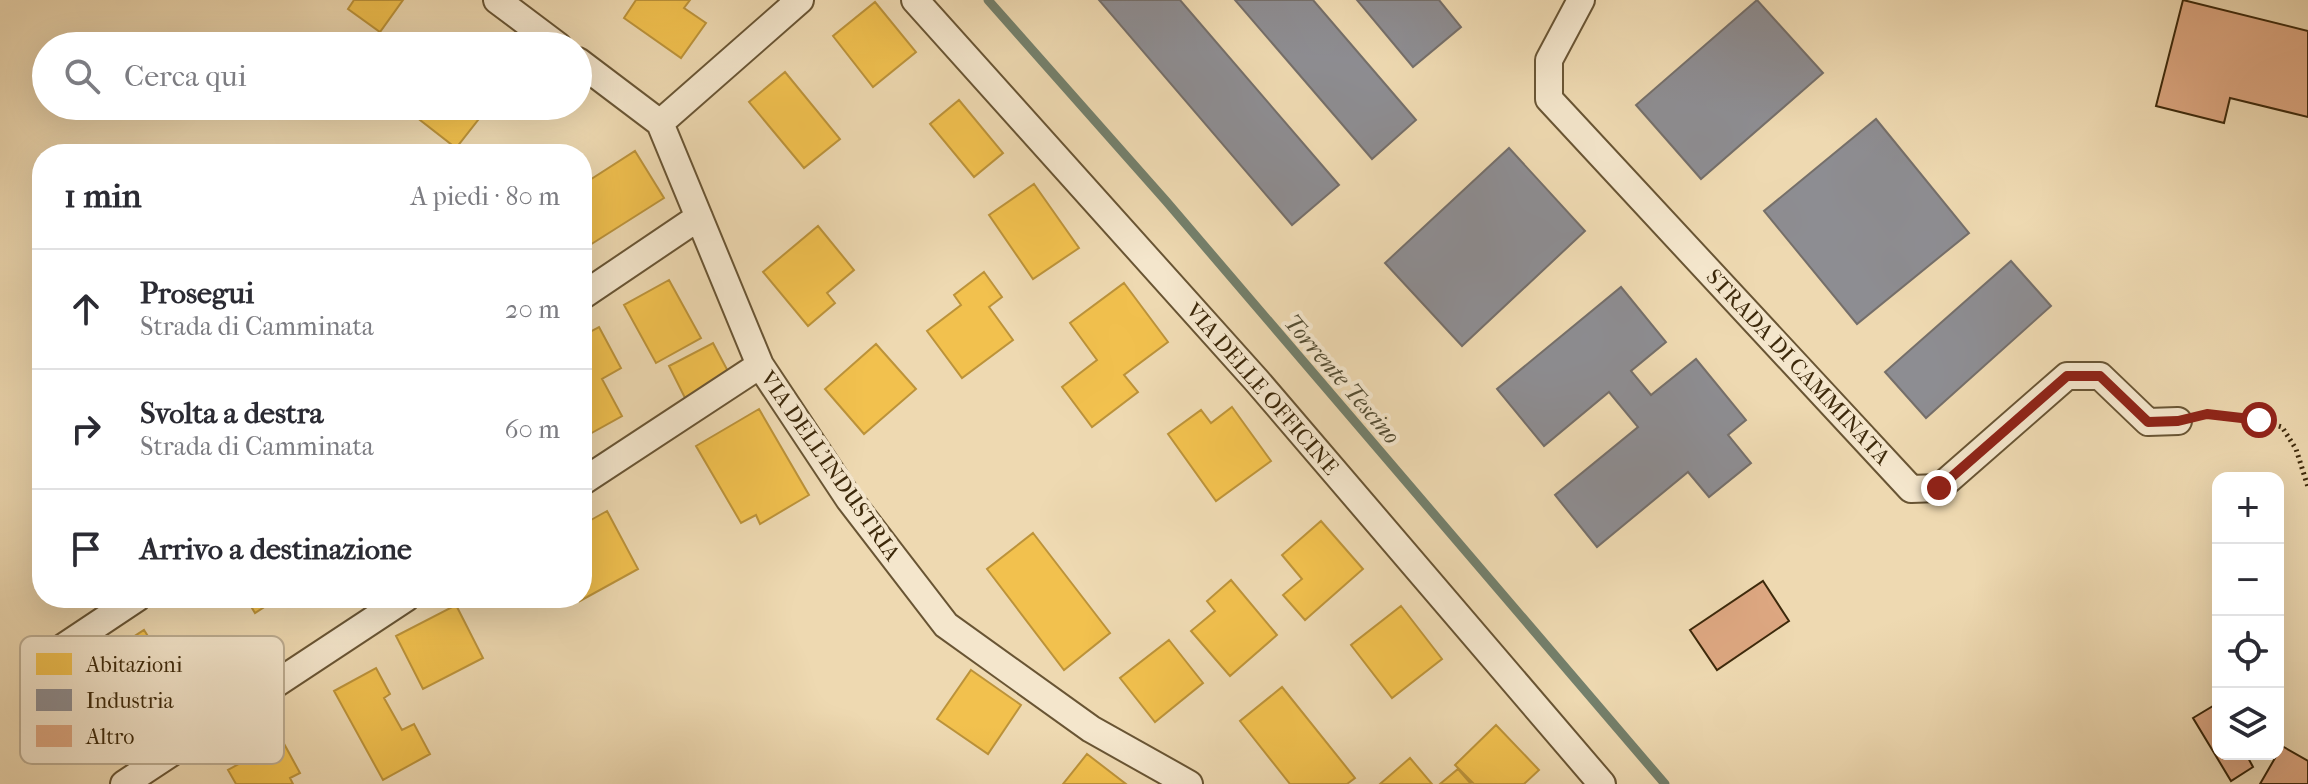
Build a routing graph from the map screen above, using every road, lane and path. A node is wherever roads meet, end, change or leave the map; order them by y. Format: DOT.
graph roads {
  1 [pos="497,0"];
  2 [pos="800,0"];
  3 [pos="915,0"];
  4 [pos="1581,0"];
  5 [pos="539,32"];
  6 [pos="592,72"];
  7 [pos="660,123"];
  8 [pos="699,217"];
  9 [pos="592,289"];
  10 [pos="760,365"];
  11 [pos="2178,421"];
  12 [pos="592,475"];
  13 [pos="2308,487"];
  14 [pos="122,608"];
  15 [pos="391,608"];
  16 [pos="80,636"];
  17 [pos="284,678"];
  18 [pos="154,764"];
  19 [pos="124,784"];
  20 [pos="1189,784"];
  21 [pos="1602,784"];
  1 -- 5 [label="street"];
  2 -- 7 [label="street"];
  3 -- 21 [label="street, VIA DELLE OFFICINE"];
  4 -- 11 [label="street, STRADA DI CAMMINATA"];
  6 -- 7 [label="street"];
  7 -- 8 [label="street, VIA DELL'INDUSTRIA"];
  8 -- 9 [label="street"];
  8 -- 10 [label="street, VIA DELL'INDUSTRIA"];
  10 -- 12 [label="street"];
  10 -- 20 [label="street, VIA DELL'INDUSTRIA"];
  11 -- 13 [label="path"];
  14 -- 16 [label="street"];
  15 -- 17 [label="street"];
  18 -- 19 [label="street"];
}
